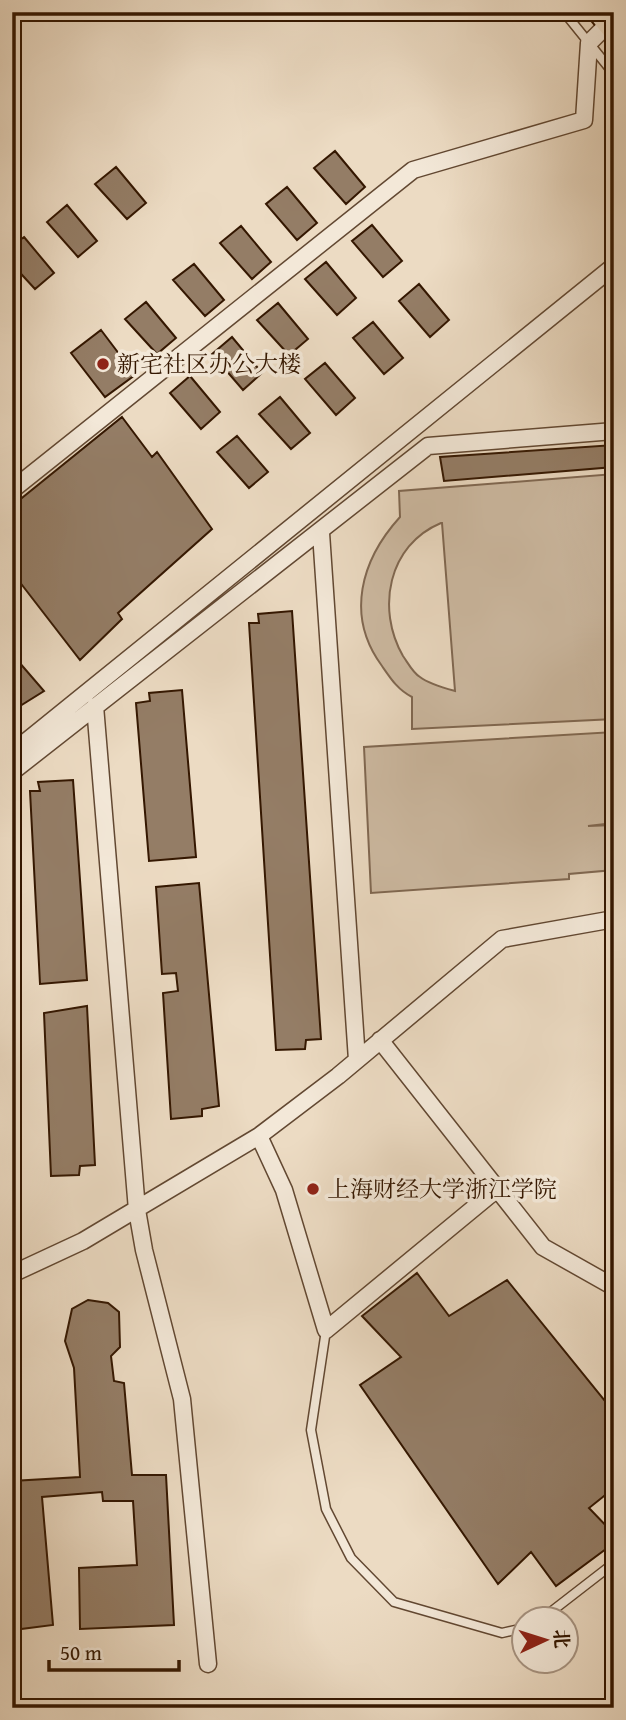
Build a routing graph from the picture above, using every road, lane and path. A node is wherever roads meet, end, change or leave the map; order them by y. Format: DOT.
graph roads {
  1 [pos="564,12"];
  2 [pos="608,21"];
  3 [pos="589,43"];
  4 [pos="614,74"];
  5 [pos="614,266"];
  6 [pos="614,430"];
  7 [pos="12,491"];
  8 [pos="321,533"];
  9 [pos="95,706"];
  10 [pos="12,753"];
  11 [pos="12,772"];
  12 [pos="614,919"];
  13 [pos="380,1040"];
  14 [pos="356,1060"];
  15 [pos="259,1136"];
  16 [pos="497,1189"];
  17 [pos="137,1210"];
  18 [pos="12,1274"];
  19 [pos="614,1287"];
  20 [pos="326,1330"];
  21 [pos="614,1563"];
  22 [pos="562,1604"];
  23 [pos="510,1631"];
  24 [pos="208,1664"];
  1 -- 3 [label="lane"];
  2 -- 3 [label="street"];
  3 -- 4 [label="lane"];
  3 -- 7 [label="street"];
  5 -- 10 [label="street"];
  6 -- 8 [label="street"];
  8 -- 9 [label="street"];
  8 -- 14 [label="street"];
  9 -- 11 [label="street"];
  9 -- 17 [label="street"];
  12 -- 13 [label="street"];
  13 -- 14 [label="street"];
  13 -- 16 [label="street"];
  14 -- 15 [label="street"];
  15 -- 17 [label="street"];
  15 -- 20 [label="street"];
  16 -- 19 [label="street"];
  16 -- 20 [label="street"];
  17 -- 18 [label="street"];
  17 -- 24 [label="street"];
  20 -- 23 [label="lane"];
  21 -- 22 [label="lane"];
}
